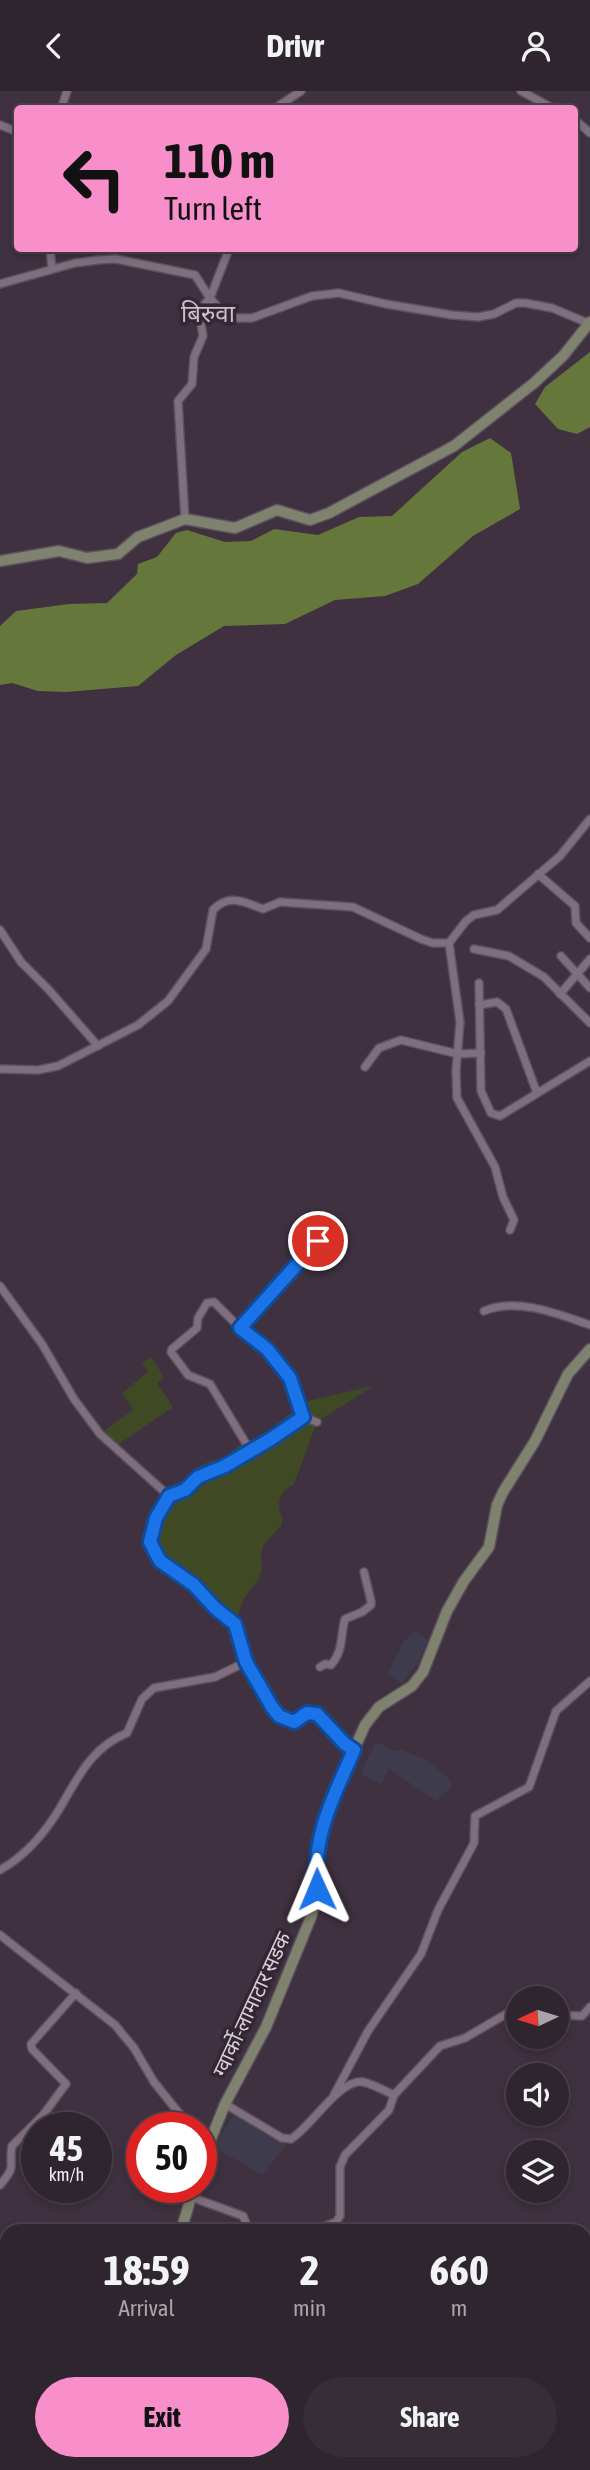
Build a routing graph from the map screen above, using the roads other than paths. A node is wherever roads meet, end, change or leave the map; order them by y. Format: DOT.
graph roads {
  1 [pos="301,91"];
  2 [pos="522,91"];
  3 [pos="280,105"];
  4 [pos="547,105"];
  5 [pos="0,125"];
  6 [pos="0,131"];
  7 [pos="14,131"];
  8 [pos="50,252"];
  9 [pos="228,252"];
  10 [pos="52,269"];
  11 [pos="0,284"];
  12 [pos="210,298"];
  13 [pos="589,322"];
  14 [pos="185,519"];
  15 [pos="0,561"];
  16 [pos="590,819"];
  17 [pos="538,874"];
  18 [pos="0,930"];
  19 [pos="590,938"];
  20 [pos="449,943"];
  21 [pos="474,949"];
  22 [pos="561,956"];
  23 [pos="590,959"];
  24 [pos="575,974"];
  25 [pos="479,983"];
  26 [pos="590,988"];
  27 [pos="560,994"];
  28 [pos="479,1005"];
  29 [pos="590,1023"];
  30 [pos="98,1046"];
  31 [pos="481,1053"];
  32 [pos="458,1054"];
  33 [pos="590,1061"];
  34 [pos="365,1067"];
  35 [pos="0,1069"];
  36 [pos="537,1093"];
  37 [pos="510,1230"];
  38 [pos="318,1241"];
  39 [pos="0,1286"];
  40 [pos="484,1311"];
  41 [pos="590,1325"];
  42 [pos="240,1328"];
  43 [pos="590,1349"];
  44 [pos="303,1417"];
  45 [pos="317,1422"];
  46 [pos="250,1450"];
  47 [pos="169,1496"];
  48 [pos="364,1572"];
  49 [pos="246,1662"];
  50 [pos="320,1667"];
  51 [pos="590,1681"];
  52 [pos="354,1750"];
  53 [pos="0,1870"];
  54 [pos="0,1935"];
  55 [pos="76,1993"];
  56 [pos="590,2007"];
  57 [pos="506,2014"];
  58 [pos="569,2015"];
  59 [pos="334,2095"];
  60 [pos="394,2095"];
  61 [pos="225,2104"];
  62 [pos="178,2112"];
  63 [pos="217,2119"];
  64 [pos="0,2185"];
  65 [pos="189,2203"];
  66 [pos="215,2203"];
  67 [pos="183,2224"];
  68 [pos="247,2224"];
  69 [pos="331,2224"];
  1 -- 3 [label="street"];
  2 -- 4 [label="street"];
  5 -- 7 [label="street"];
  6 -- 7 [label="street"];
  8 -- 10 [label="street"];
  9 -- 12 [label="street"];
  10 -- 11 [label="street"];
  10 -- 12 [label="street"];
  12 -- 13 [label="street"];
  12 -- 14 [label="street"];
  13 -- 14 [label="main road"];
  14 -- 15 [label="main road"];
  16 -- 17 [label="street"];
  17 -- 19 [label="street"];
  17 -- 20 [label="street"];
  18 -- 30 [label="street"];
  20 -- 30 [label="street"];
  20 -- 32 [label="street"];
  21 -- 27 [label="street"];
  22 -- 24 [label="street"];
  23 -- 24 [label="street"];
  24 -- 26 [label="street"];
  24 -- 27 [label="street"];
  25 -- 28 [label="street"];
  27 -- 29 [label="street"];
  28 -- 31 [label="street"];
  28 -- 36 [label="street"];
  30 -- 35 [label="street"];
  31 -- 32 [label="street"];
  31 -- 36 [label="street"];
  32 -- 34 [label="street"];
  32 -- 37 [label="street"];
  33 -- 36 [label="street"];
  38 -- 42 [label="street"];
  39 -- 47 [label="street"];
  40 -- 41 [label="street"];
  42 -- 44 [label="street"];
  42 -- 46 [label="street"];
  43 -- 52 [label="main road, ग्वार्को-लामाटार सडक"];
  44 -- 45 [label="street"];
  44 -- 46 [label="street"];
  46 -- 47 [label="street"];
  47 -- 49 [label="street"];
  48 -- 50 [label="street"];
  49 -- 52 [label="street"];
  49 -- 53 [label="street"];
  51 -- 59 [label="street"];
  52 -- 61 [label="main road, ग्वार्को-लामाटार सडक"];
  54 -- 55 [label="street"];
  55 -- 62 [label="street"];
  55 -- 64 [label="street"];
  56 -- 58 [label="street"];
  57 -- 60 [label="street"];
  59 -- 60 [label="street"];
  59 -- 61 [label="street"];
  60 -- 69 [label="street"];
  61 -- 63 [label="main road, ग्वार्को-लामाटार सडक"];
  65 -- 67 [label="main road"];
  66 -- 68 [label="street"];
}
